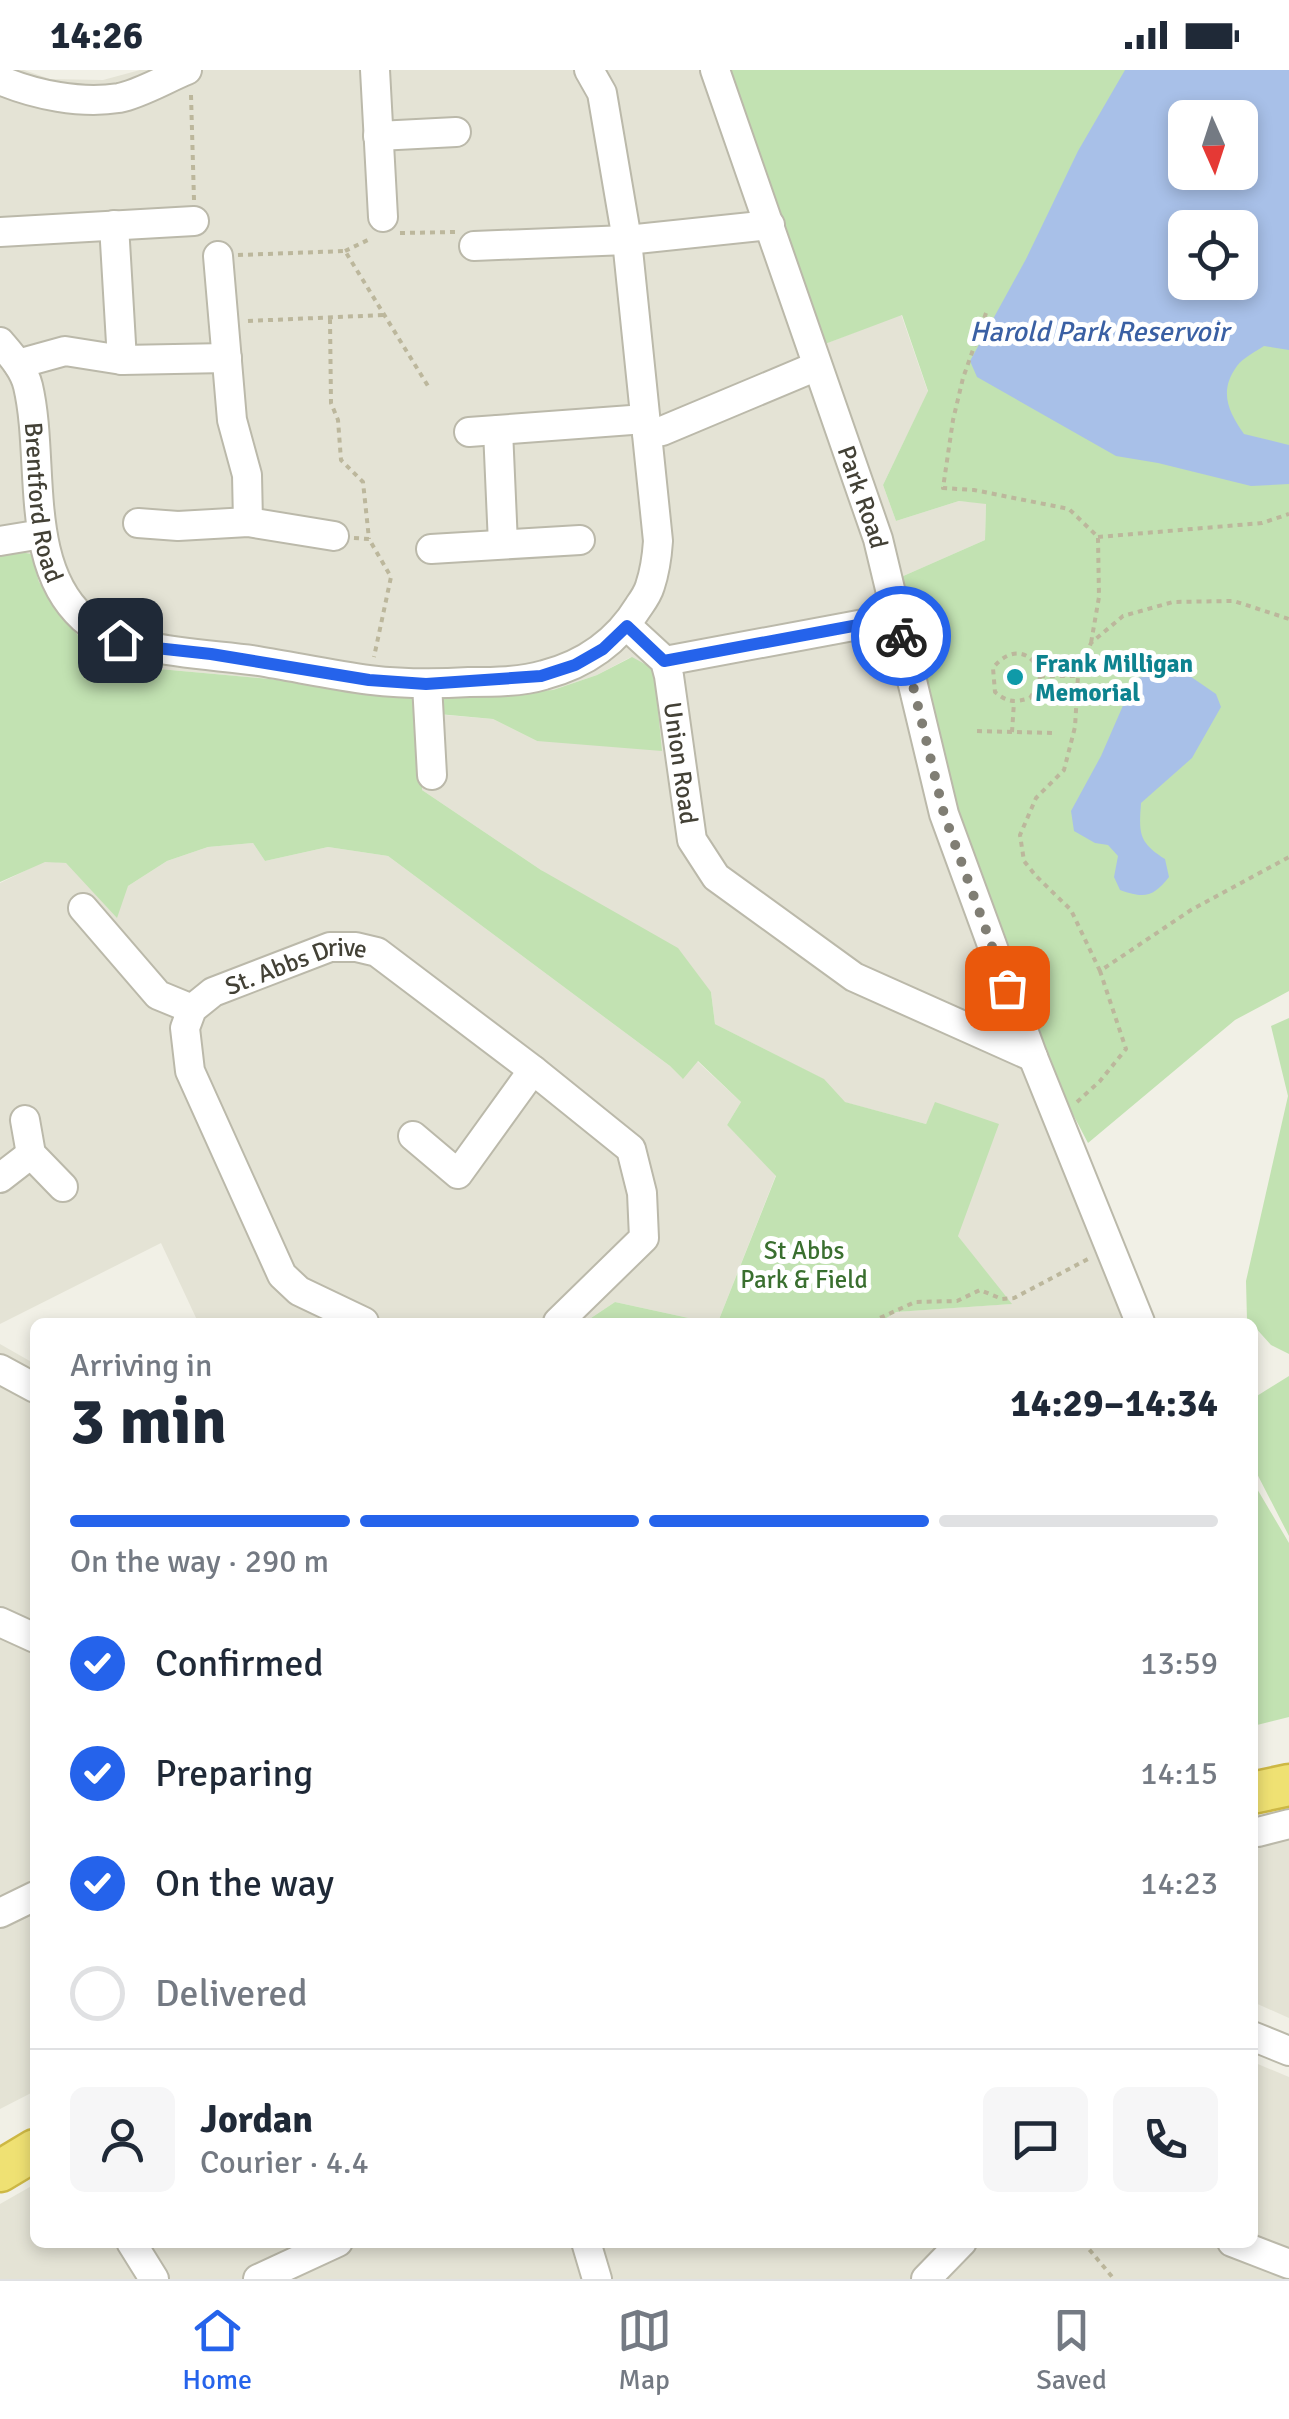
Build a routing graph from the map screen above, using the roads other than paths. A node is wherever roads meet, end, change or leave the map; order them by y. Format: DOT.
graph roads {
  1 [pos="376,70"];
  2 [pos="589,70"];
  3 [pos="716,70"];
  4 [pos="188,79"];
  5 [pos="0,80"];
  6 [pos="456,132"];
  7 [pos="378,136"];
  8 [pos="194,221"];
  9 [pos="114,224"];
  10 [pos="770,225"];
  11 [pos="387,228"];
  12 [pos="0,232"];
  13 [pos="627,240"];
  14 [pos="474,246"];
  15 [pos="218,256"];
  16 [pos="0,342"];
  17 [pos="227,358"];
  18 [pos="122,360"];
  19 [pos="18,364"];
  20 [pos="817,366"];
  21 [pos="646,426"];
  22 [pos="498,430"];
  23 [pos="469,432"];
  24 [pos="248,522"];
  25 [pos="138,523"];
  26 [pos="42,534"];
  27 [pos="334,536"];
  28 [pos="580,540"];
  29 [pos="0,541"];
  30 [pos="503,544"];
  31 [pos="431,549"];
  32 [pos="896,618"];
  33 [pos="627,626"];
  34 [pos="664,661"];
  35 [pos="426,684"];
  36 [pos="432,775"];
  37 [pos="84,908"];
  38 [pos="192,1009"];
  39 [pos="1033,1057"];
  40 [pos="533,1070"];
  41 [pos="25,1120"];
  42 [pos="413,1136"];
  43 [pos="31,1154"];
  44 [pos="0,1178"];
  45 [pos="63,1187"];
  46 [pos="356,1318"];
  47 [pos="562,1318"];
  48 [pos="1138,1318"];
  49 [pos="0,1370"];
  50 [pos="30,1385"];
  51 [pos="0,1622"];
  52 [pos="30,1636"];
  53 [pos="1289,1786"];
  54 [pos="1258,1792"];
  55 [pos="1289,1824"];
  56 [pos="1258,1832"];
  57 [pos="30,1898"];
  58 [pos="0,1913"];
  59 [pos="1258,2039"];
  60 [pos="1289,2052"];
  61 [pos="30,2153"];
  62 [pos="0,2171"];
  63 [pos="134,2248"];
  64 [pos="325,2248"];
  65 [pos="588,2248"];
  66 [pos="956,2248"];
  67 [pos="1248,2248"];
  68 [pos="1289,2264"];
  69 [pos="154,2279"];
  70 [pos="258,2279"];
  71 [pos="597,2279"];
  72 [pos="926,2279"];
  1 -- 7 [label="street"];
  2 -- 13 [label="street"];
  3 -- 10 [label="street, Park Road"];
  4 -- 5 [label="street"];
  6 -- 7 [label="street"];
  7 -- 11 [label="street"];
  8 -- 9 [label="street"];
  9 -- 12 [label="street"];
  9 -- 18 [label="street"];
  10 -- 13 [label="street"];
  10 -- 20 [label="street, Park Road"];
  13 -- 14 [label="street"];
  13 -- 21 [label="street"];
  15 -- 17 [label="street"];
  16 -- 19 [label="street, Brentford Road"];
  17 -- 18 [label="street"];
  17 -- 24 [label="street"];
  18 -- 19 [label="street"];
  19 -- 26 [label="street, Brentford Road"];
  20 -- 21 [label="street"];
  20 -- 32 [label="street, Park Road"];
  21 -- 22 [label="street"];
  21 -- 33 [label="street"];
  22 -- 23 [label="street"];
  22 -- 30 [label="street"];
  24 -- 25 [label="street"];
  24 -- 27 [label="street"];
  26 -- 29 [label="street"];
  26 -- 35 [label="street, Brentford Road"];
  28 -- 30 [label="street"];
  30 -- 31 [label="street"];
  32 -- 34 [label="street"];
  32 -- 39 [label="street, Park Road"];
  33 -- 34 [label="street"];
  33 -- 35 [label="street"];
  34 -- 39 [label="street, Union Road"];
  35 -- 36 [label="street"];
  37 -- 38 [label="street"];
  38 -- 40 [label="street, St. Abbs Drive"];
  38 -- 46 [label="street, St. Abbs Drive"];
  39 -- 48 [label="street, Park Road"];
  40 -- 42 [label="street"];
  40 -- 47 [label="street, St. Abbs Drive"];
  41 -- 43 [label="street"];
  43 -- 44 [label="street"];
  43 -- 45 [label="street"];
  49 -- 50 [label="street"];
  51 -- 52 [label="street"];
  53 -- 54 [label="highway"];
  55 -- 56 [label="street"];
  57 -- 58 [label="street"];
  59 -- 60 [label="street"];
  61 -- 62 [label="highway"];
  63 -- 69 [label="street"];
  64 -- 70 [label="street"];
  65 -- 71 [label="street"];
  66 -- 72 [label="street"];
  67 -- 68 [label="street"];
}
